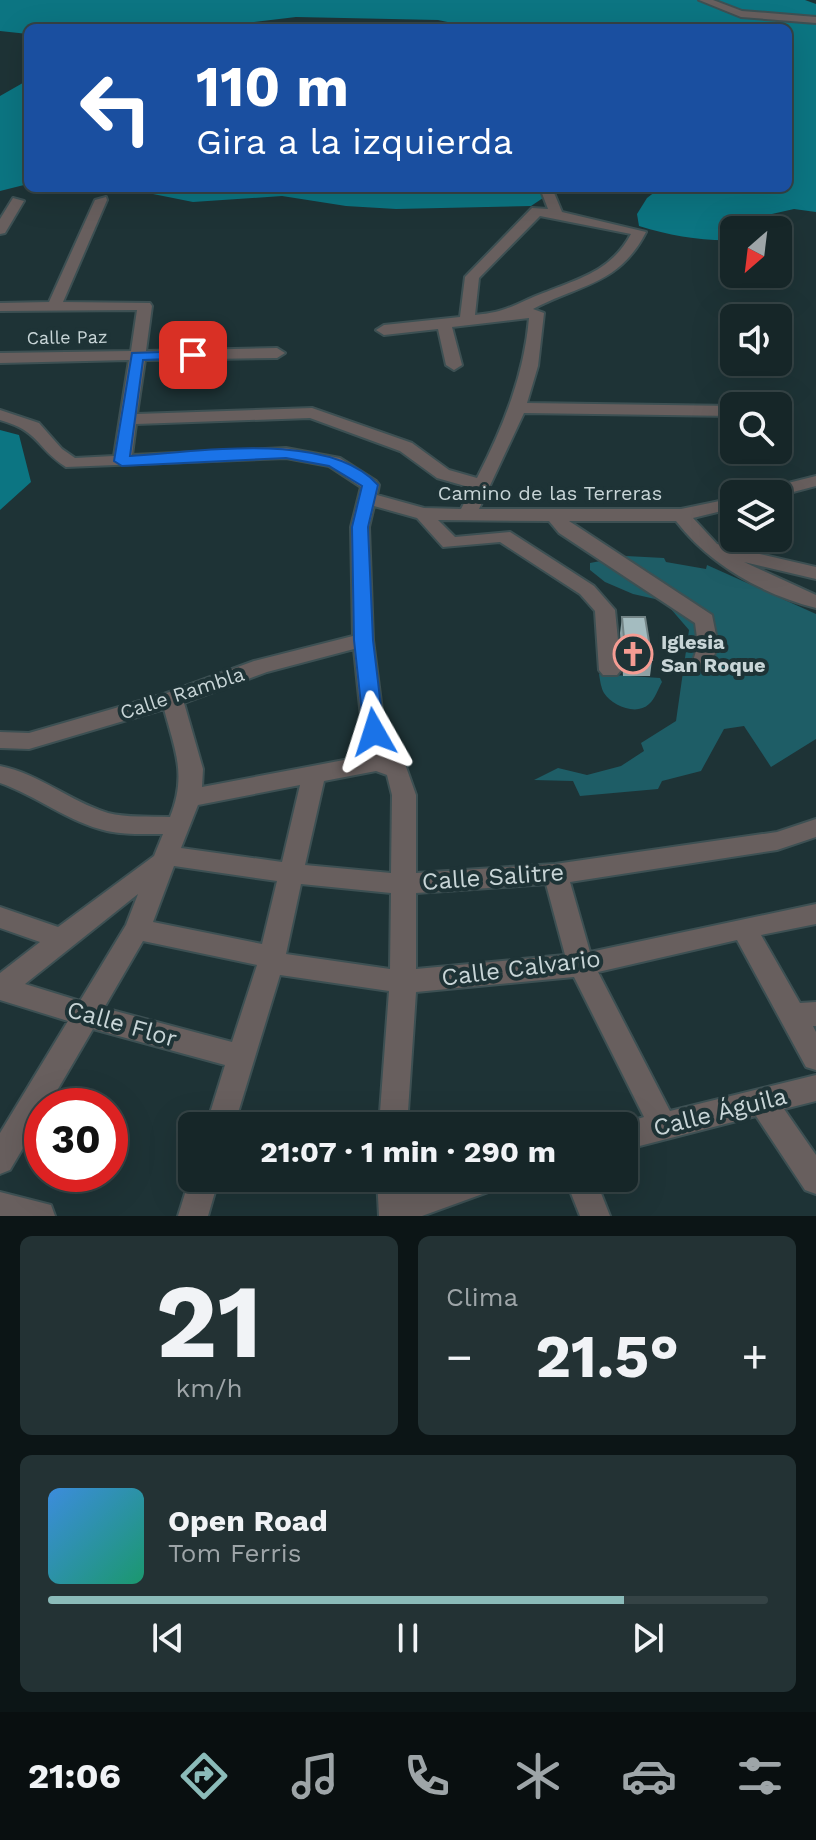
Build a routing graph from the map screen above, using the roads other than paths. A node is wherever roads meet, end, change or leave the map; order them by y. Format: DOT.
graph roads {
  1 [pos="704,0"];
  2 [pos="816,20"];
  3 [pos="548,192"];
  4 [pos="101,200"];
  5 [pos="18,201"];
  6 [pos="557,215"];
  7 [pos="0,230"];
  8 [pos="0,307"];
  9 [pos="54,307"];
  10 [pos="508,316"];
  11 [pos="467,321"];
  12 [pos="444,324"];
  13 [pos="384,330"];
  14 [pos="277,353"];
  15 [pos="137,356"];
  16 [pos="0,358"];
  17 [pos="454,365"];
  18 [pos="517,408"];
  19 [pos="720,411"];
  20 [pos="0,415"];
  21 [pos="126,419"];
  22 [pos="122,461"];
  23 [pos="816,481"];
  24 [pos="482,485"];
  25 [pos="792,487"];
  26 [pos="367,498"];
  27 [pos="720,506"];
  28 [pos="423,514"];
  29 [pos="467,515"];
  30 [pos="681,515"];
  31 [pos="555,516"];
  32 [pos="704,545"];
  33 [pos="816,573"];
  34 [pos="816,602"];
  35 [pos="363,640"];
  36 [pos="702,664"];
  37 [pos="610,670"];
  38 [pos="172,699"];
  39 [pos="0,740"];
  40 [pos="29,741"];
  41 [pos="377,762"];
  42 [pos="314,773"];
  43 [pos="1,775"];
  44 [pos="189,798"];
  45 [pos="178,826"];
  46 [pos="816,828"];
  47 [pos="165,859"];
  48 [pos="291,873"];
  49 [pos="555,874"];
  50 [pos="403,884"];
  51 [pos="816,914"];
  52 [pos="0,917"];
  53 [pos="744,928"];
  54 [pos="137,929"];
  55 [pos="62,939"];
  56 [pos="271,960"];
  57 [pos="581,965"];
  58 [pos="403,982"];
  59 [pos="1,989"];
  60 [pos="804,1014"];
  61 [pos="86,1015"];
  62 [pos="242,1057"];
  63 [pos="816,1058"];
  64 [pos="816,1088"];
  65 [pos="763,1102"];
  66 [pos="224,1112"];
  67 [pos="394,1112"];
  68 [pos="663,1126"];
  69 [pos="638,1132"];
  70 [pos="0,1160"];
  71 [pos="816,1180"];
  72 [pos="200,1192"];
  73 [pos="393,1192"];
  74 [pos="451,1192"];
  75 [pos="586,1192"];
  76 [pos="0,1208"];
  77 [pos="394,1214"];
  78 [pos="40,1216"];
  79 [pos="193,1216"];
  80 [pos="595,1216"];
  1 -- 2 [label="street"];
  3 -- 6 [label="street"];
  4 -- 9 [label="street"];
  5 -- 7 [label="street"];
  6 -- 10 [label="street"];
  6 -- 11 [label="street"];
  8 -- 9 [label="street"];
  9 -- 15 [label="street"];
  10 -- 11 [label="street"];
  10 -- 18 [label="street"];
  11 -- 12 [label="street"];
  12 -- 13 [label="street"];
  12 -- 17 [label="street"];
  14 -- 15 [label="street, Calle Paz"];
  15 -- 16 [label="street, Calle Paz"];
  15 -- 21 [label="street"];
  18 -- 19 [label="street"];
  18 -- 24 [label="street"];
  20 -- 22 [label="street"];
  21 -- 22 [label="street"];
  21 -- 24 [label="street"];
  22 -- 26 [label="street"];
  23 -- 25 [label="street"];
  24 -- 29 [label="street"];
  26 -- 28 [label="street, Camino de las Terreras"];
  26 -- 35 [label="street"];
  27 -- 30 [label="street, Camino de las Terreras"];
  28 -- 29 [label="street, Camino de las Terreras"];
  28 -- 37 [label="street"];
  29 -- 31 [label="street, Camino de las Terreras"];
  30 -- 31 [label="street, Camino de las Terreras"];
  30 -- 32 [label="street"];
  31 -- 36 [label="street"];
  32 -- 33 [label="street"];
  32 -- 34 [label="street"];
  35 -- 38 [label="street, Calle Rambla"];
  35 -- 41 [label="street"];
  38 -- 40 [label="street, Calle Rambla"];
  38 -- 44 [label="street"];
  39 -- 40 [label="street, Calle Rambla"];
  40 -- 43 [label="street"];
  41 -- 42 [label="street"];
  41 -- 50 [label="street"];
  42 -- 44 [label="street"];
  42 -- 48 [label="street"];
  43 -- 45 [label="street"];
  44 -- 45 [label="street"];
  45 -- 47 [label="street"];
  46 -- 49 [label="street, Calle Salitre"];
  47 -- 48 [label="street, Calle Salitre"];
  47 -- 54 [label="street"];
  47 -- 55 [label="street"];
  48 -- 50 [label="street, Calle Salitre"];
  48 -- 56 [label="street"];
  49 -- 50 [label="street, Calle Salitre"];
  49 -- 57 [label="street"];
  50 -- 58 [label="street"];
  51 -- 53 [label="street, Calle Calvario"];
  52 -- 55 [label="street"];
  53 -- 57 [label="street, Calle Calvario"];
  53 -- 60 [label="street"];
  54 -- 56 [label="street, Calle Calvario"];
  54 -- 61 [label="street"];
  55 -- 59 [label="street"];
  56 -- 58 [label="street, Calle Calvario"];
  56 -- 62 [label="street"];
  57 -- 58 [label="street, Calle Calvario"];
  57 -- 68 [label="street"];
  58 -- 67 [label="street"];
  59 -- 61 [label="street, Calle Flor"];
  60 -- 63 [label="street"];
  61 -- 62 [label="street, Calle Flor"];
  61 -- 70 [label="street"];
  62 -- 66 [label="street"];
  64 -- 65 [label="street, Calle Águila"];
  65 -- 68 [label="street, Calle Águila"];
  65 -- 71 [label="street"];
  68 -- 69 [label="street, Calle Águila"];
  72 -- 79 [label="street"];
  73 -- 77 [label="street"];
  74 -- 77 [label="street"];
  75 -- 80 [label="street"];
  76 -- 78 [label="street"];
}
